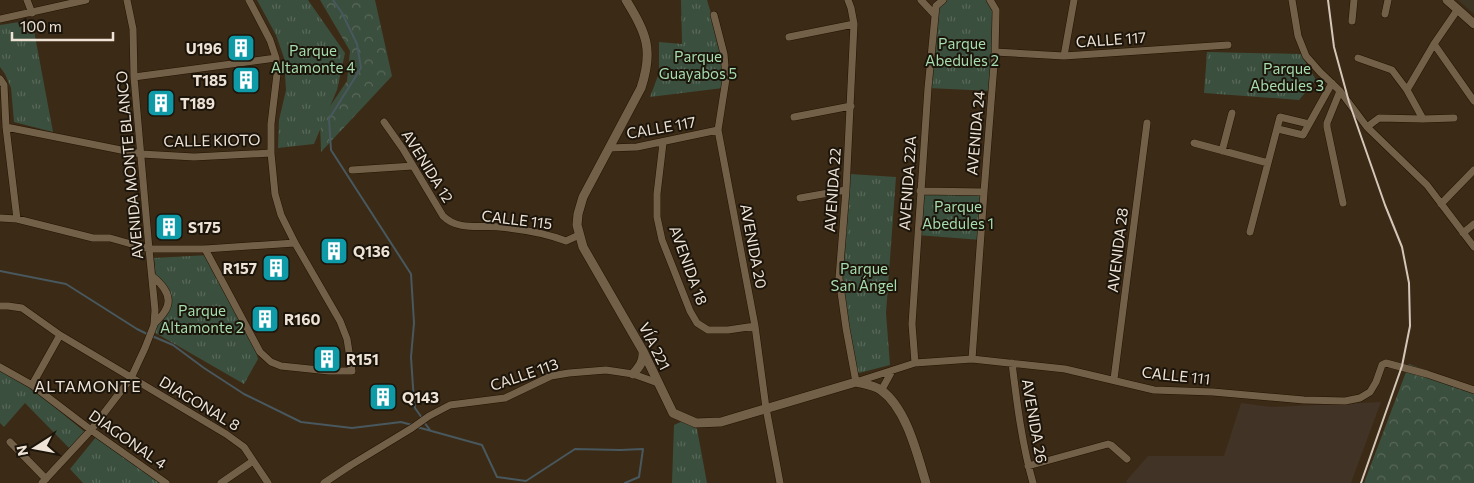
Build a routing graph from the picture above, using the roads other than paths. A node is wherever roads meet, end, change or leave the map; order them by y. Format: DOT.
graph roads {
  1 [pos="27,0"];
  2 [pos="86,0"];
  3 [pos="127,0"];
  4 [pos="249,0"];
  5 [pos="626,0"];
  6 [pos="848,0"];
  7 [pos="921,0"];
  8 [pos="942,0"];
  9 [pos="990,0"];
  10 [pos="1074,0"];
  11 [pos="1292,0"];
  12 [pos="1354,0"];
  13 [pos="1388,0"];
  14 [pos="1447,0"];
  15 [pos="1458,9"];
  16 [pos="32,13"];
  17 [pos="1385,14"];
  18 [pos="714,15"];
  19 [pos="935,16"];
  20 [pos="0,19"];
  21 [pos="1352,20"];
  22 [pos="854,24"];
  23 [pos="1474,24"];
  24 [pos="789,37"];
  25 [pos="1434,44"];
  26 [pos="1228,45"];
  27 [pos="995,52"];
  28 [pos="1064,56"];
  29 [pos="276,58"];
  30 [pos="1358,58"];
  31 [pos="134,77"];
  32 [pos="0,80"];
  33 [pos="1332,83"];
  34 [pos="1407,90"];
  35 [pos="1340,91"];
  36 [pos="1474,101"];
  37 [pos="851,106"];
  38 [pos="1232,113"];
  39 [pos="794,117"];
  40 [pos="1454,118"];
  41 [pos="1423,119"];
  42 [pos="384,122"];
  43 [pos="1147,124"];
  44 [pos="1309,124"];
  45 [pos="1367,127"];
  46 [pos="6,128"];
  47 [pos="718,130"];
  48 [pos="1278,130"];
  49 [pos="663,143"];
  50 [pos="1194,143"];
  51 [pos="609,148"];
  52 [pos="1222,151"];
  53 [pos="271,153"];
  54 [pos="141,154"];
  55 [pos="1268,163"];
  56 [pos="413,166"];
  57 [pos="352,170"];
  58 [pos="1474,170"];
  59 [pos="846,190"];
  60 [pos="920,191"];
  61 [pos="984,192"];
  62 [pos="800,198"];
  63 [pos="1343,203"];
  64 [pos="1441,204"];
  65 [pos="0,218"];
  66 [pos="17,219"];
  67 [pos="450,223"];
  68 [pos="1474,224"];
  69 [pos="1250,232"];
  70 [pos="1463,232"];
  71 [pos="579,235"];
  72 [pos="295,243"];
  73 [pos="1474,247"];
  74 [pos="149,249"];
  75 [pos="205,249"];
  76 [pos="152,279"];
  77 [pos="0,306"];
  78 [pos="755,326"];
  79 [pos="153,327"];
  80 [pos="60,335"];
  81 [pos="643,351"];
  82 [pos="972,359"];
  83 [pos="915,364"];
  84 [pos="1012,364"];
  85 [pos="0,367"];
  86 [pos="892,370"];
  87 [pos="633,374"];
  88 [pos="131,378"];
  89 [pos="1114,379"];
  90 [pos="856,382"];
  91 [pos="658,384"];
  92 [pos="32,385"];
  93 [pos="1474,390"];
  94 [pos="882,391"];
  95 [pos="766,408"];
  96 [pos="91,430"];
  97 [pos="10,442"];
  98 [pos="1127,459"];
  99 [pos="253,461"];
  100 [pos="1028,466"];
  101 [pos="44,481"];
  102 [pos="166,483"];
  103 [pos="221,483"];
  104 [pos="268,483"];
  105 [pos="324,483"];
  106 [pos="780,483"];
  107 [pos="926,483"];
  108 [pos="1033,483"];
  1 -- 16 [label="street"];
  2 -- 16 [label="street"];
  3 -- 31 [label="street, AVENIDA MONTE BLANCO"];
  4 -- 29 [label="street"];
  5 -- 51 [label="main road, VÍA 221"];
  6 -- 22 [label="street, AVENIDA 22"];
  7 -- 19 [label="street"];
  8 -- 19 [label="street, AVENIDA 22A"];
  9 -- 27 [label="street, AVENIDA 24"];
  10 -- 28 [label="street"];
  11 -- 33 [label="street"];
  12 -- 21 [label="street"];
  13 -- 17 [label="street"];
  14 -- 15 [label="main road"];
  15 -- 23 [label="main road"];
  15 -- 25 [label="street"];
  16 -- 20 [label="street"];
  18 -- 47 [label="street, AVENIDA 20"];
  19 -- 60 [label="street, AVENIDA 22A"];
  22 -- 24 [label="street"];
  22 -- 37 [label="street, AVENIDA 22"];
  25 -- 34 [label="street"];
  25 -- 36 [label="street"];
  26 -- 28 [label="street, CALLE 117"];
  27 -- 28 [label="street, CALLE 117"];
  27 -- 61 [label="street, AVENIDA 24"];
  29 -- 31 [label="street"];
  29 -- 53 [label="street"];
  30 -- 34 [label="street"];
  31 -- 54 [label="street, AVENIDA MONTE BLANCO"];
  32 -- 46 [label="street"];
  33 -- 35 [label="street"];
  33 -- 44 [label="street"];
  34 -- 41 [label="street"];
  35 -- 45 [label="street"];
  35 -- 63 [label="street"];
  37 -- 39 [label="street"];
  37 -- 59 [label="street, AVENIDA 22"];
  38 -- 52 [label="street"];
  40 -- 41 [label="street"];
  41 -- 45 [label="street"];
  42 -- 56 [label="street, AVENIDA 12"];
  43 -- 89 [label="street, AVENIDA 28"];
  44 -- 48 [label="street"];
  44 -- 48 [label="street"];
  45 -- 64 [label="street"];
  46 -- 54 [label="street, CALLE KIOTO"];
  46 -- 66 [label="street"];
  47 -- 49 [label="street, CALLE 117"];
  47 -- 78 [label="street, AVENIDA 20"];
  48 -- 55 [label="street"];
  49 -- 51 [label="street, CALLE 117"];
  49 -- 78 [label="street, AVENIDA 18"];
  50 -- 52 [label="street"];
  51 -- 71 [label="main road, VÍA 221"];
  52 -- 55 [label="street"];
  53 -- 54 [label="street, CALLE KIOTO"];
  53 -- 72 [label="street"];
  54 -- 74 [label="street, AVENIDA MONTE BLANCO"];
  55 -- 69 [label="street"];
  56 -- 57 [label="street"];
  56 -- 67 [label="street, AVENIDA 12"];
  58 -- 64 [label="street"];
  59 -- 62 [label="street"];
  59 -- 90 [label="street, AVENIDA 22"];
  60 -- 61 [label="street"];
  60 -- 83 [label="street, AVENIDA 22A"];
  61 -- 82 [label="street, AVENIDA 24"];
  64 -- 70 [label="street"];
  65 -- 66 [label="street"];
  66 -- 74 [label="street"];
  67 -- 71 [label="street, CALLE 115"];
  68 -- 70 [label="street"];
  70 -- 73 [label="street"];
  71 -- 81 [label="main road, VÍA 221"];
  72 -- 75 [label="street"];
  72 -- 75 [label="street"];
  74 -- 75 [label="street"];
  74 -- 76 [label="street, AVENIDA MONTE BLANCO"];
  76 -- 79 [label="street, AVENIDA MONTE BLANCO"];
  76 -- 79 [label="street"];
  77 -- 80 [label="street, DIAGONAL 8"];
  78 -- 95 [label="street, AVENIDA 20"];
  79 -- 88 [label="street"];
  80 -- 88 [label="street, DIAGONAL 8"];
  80 -- 92 [label="street"];
  81 -- 87 [label="main road"];
  81 -- 91 [label="main road, VÍA 221"];
  82 -- 83 [label="street, CALLE 111"];
  82 -- 84 [label="street, CALLE 111"];
  83 -- 86 [label="street, CALLE 111"];
  84 -- 89 [label="street, CALLE 111"];
  84 -- 100 [label="street, AVENIDA 26"];
  85 -- 92 [label="street, DIAGONAL 4"];
  86 -- 90 [label="street, CALLE 111"];
  86 -- 94 [label="street"];
  87 -- 91 [label="street, CALLE 113"];
  87 -- 105 [label="street, CALLE 113"];
  88 -- 96 [label="street"];
  88 -- 99 [label="street, DIAGONAL 8"];
  89 -- 93 [label="street, CALLE 111"];
  90 -- 94 [label="main road"];
  90 -- 95 [label="main road, VÍA 221"];
  91 -- 95 [label="main road, VÍA 221"];
  92 -- 96 [label="street, DIAGONAL 4"];
  94 -- 107 [label="main road"];
  95 -- 106 [label="street, AVENIDA 20"];
  96 -- 101 [label="street"];
  96 -- 102 [label="street, DIAGONAL 4"];
  97 -- 101 [label="street"];
  98 -- 100 [label="street"];
  99 -- 103 [label="street"];
  99 -- 104 [label="street, DIAGONAL 8"];
  100 -- 108 [label="street, AVENIDA 26"];
}
